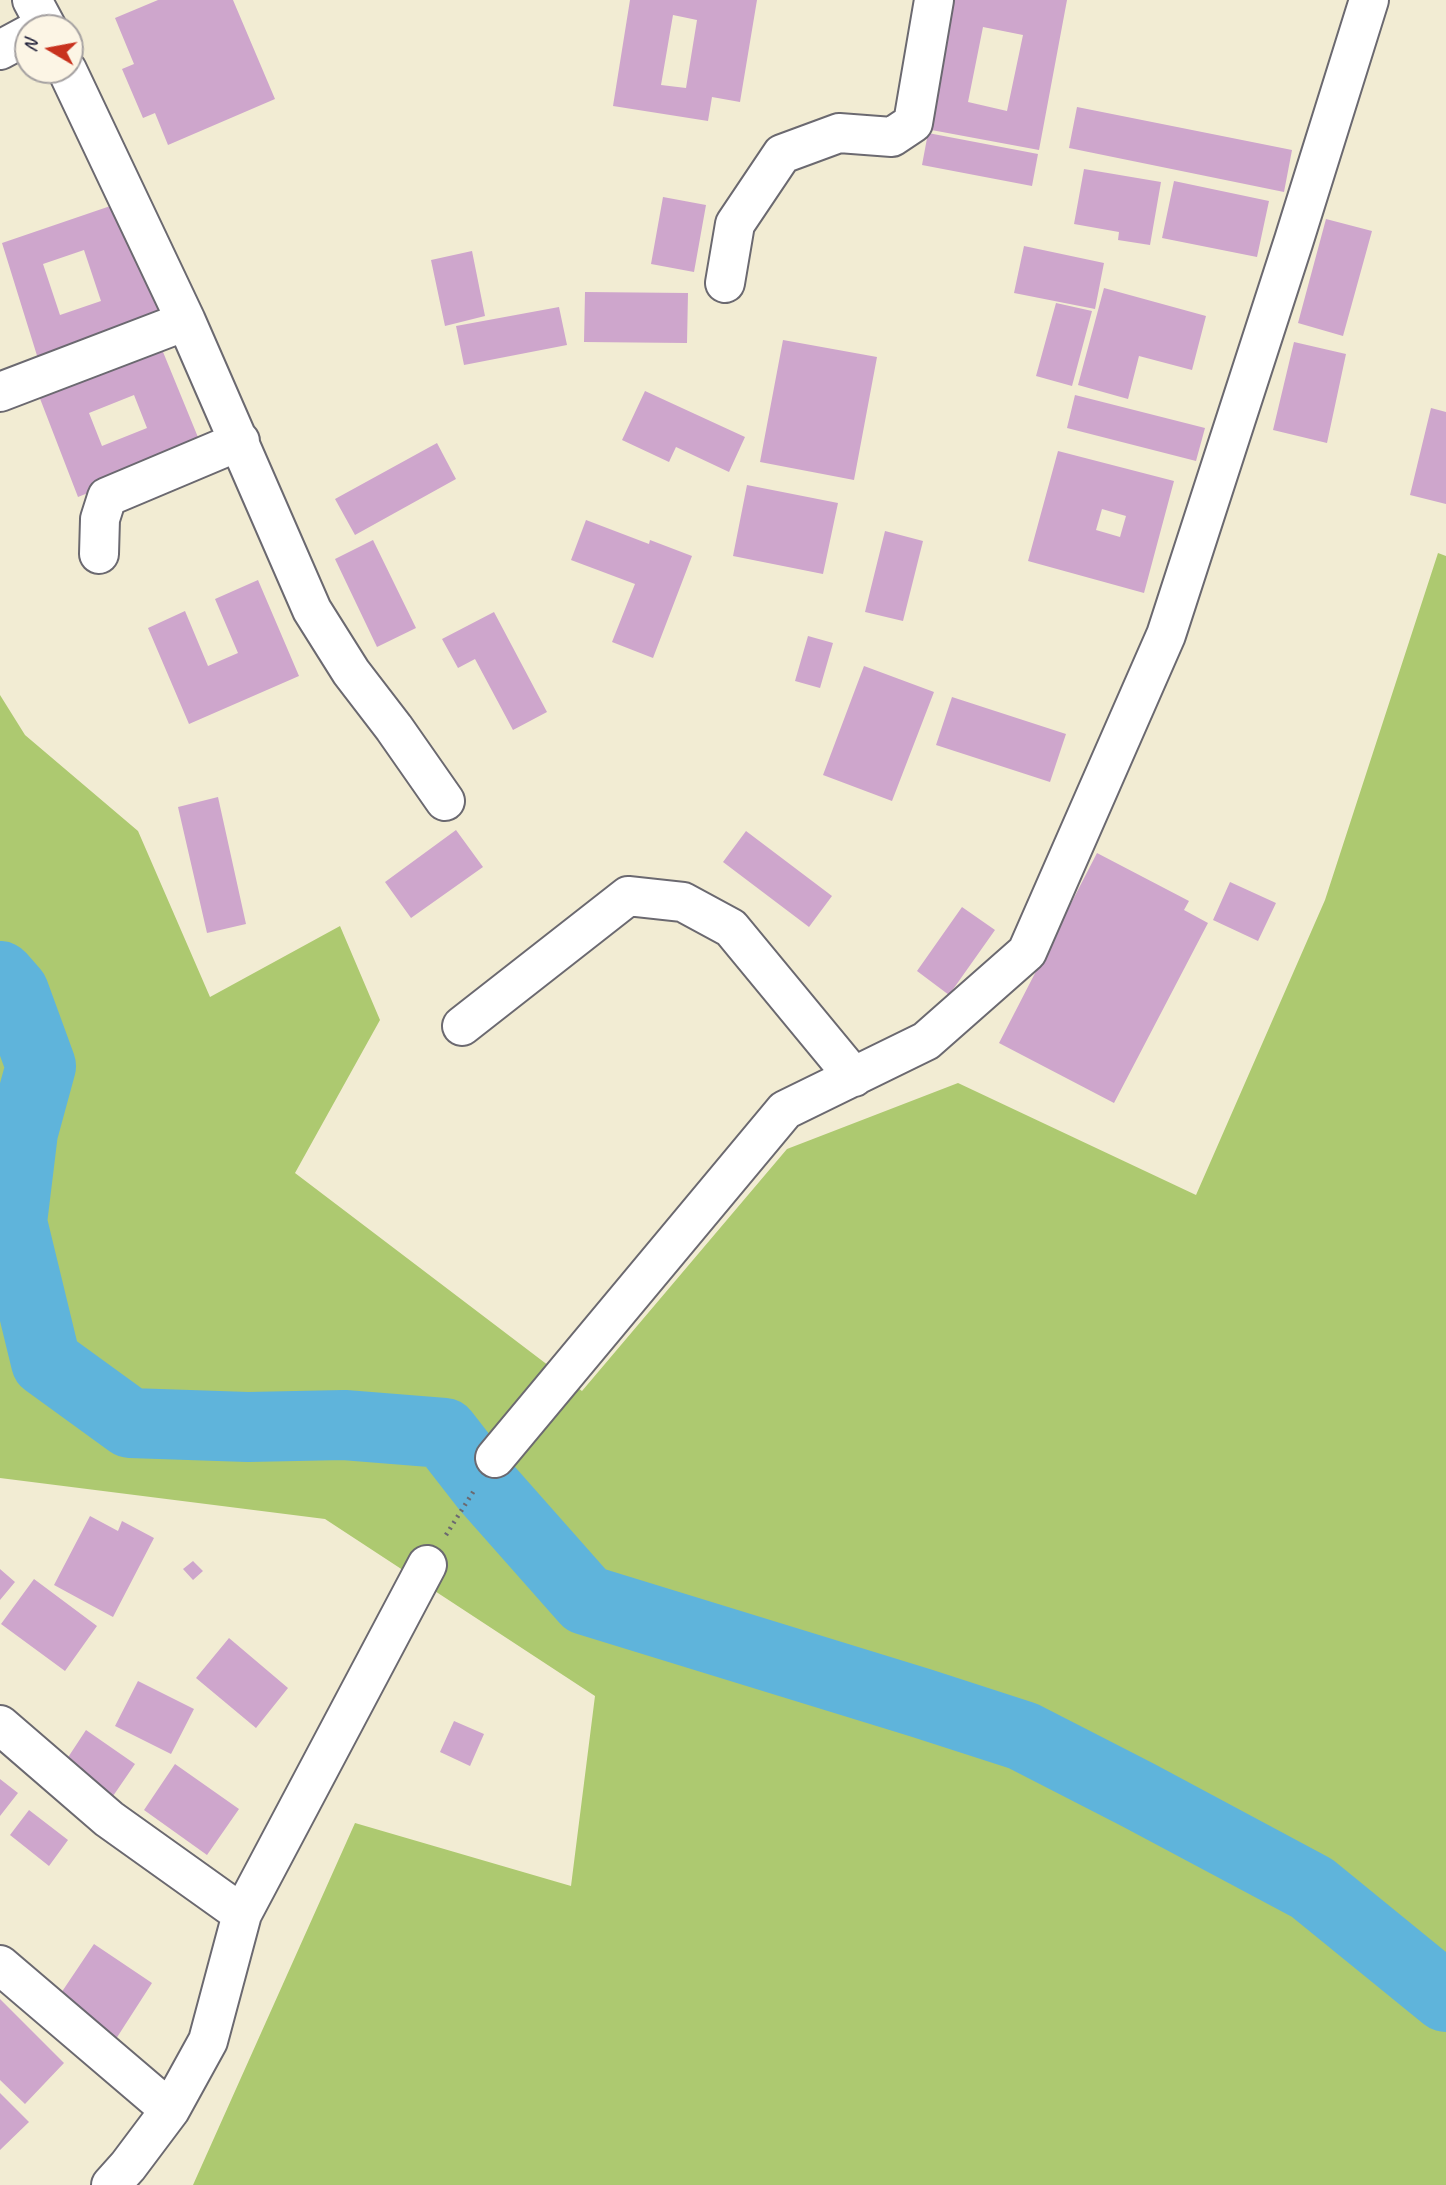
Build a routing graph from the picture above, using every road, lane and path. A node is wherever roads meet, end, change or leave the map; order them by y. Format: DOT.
graph roads {
  1 [pos="934,0"];
  2 [pos="1368,0"];
  3 [pos="74,84"];
  4 [pos="725,283"];
  5 [pos="187,321"];
  6 [pos="0,392"];
  7 [pos="240,441"];
  8 [pos="99,554"];
  9 [pos="445,801"];
  10 [pos="462,1026"];
  11 [pos="854,1077"];
  12 [pos="495,1458"];
  13 [pos="427,1565"];
  14 [pos="0,1725"];
  15 [pos="242,1914"];
  16 [pos="0,1965"];
  17 [pos="170,2110"];
  18 [pos="111,2185"];
  1 -- 4 [label="street"];
  2 -- 11 [label="street"];
  3 -- 5 [label="street"];
  5 -- 6 [label="street"];
  5 -- 7 [label="street"];
  7 -- 8 [label="street"];
  7 -- 9 [label="street"];
  10 -- 11 [label="street"];
  11 -- 12 [label="street"];
  12 -- 13 [label="path"];
  13 -- 15 [label="street"];
  14 -- 15 [label="street"];
  15 -- 17 [label="street"];
  16 -- 17 [label="street"];
  17 -- 18 [label="street"];
}
